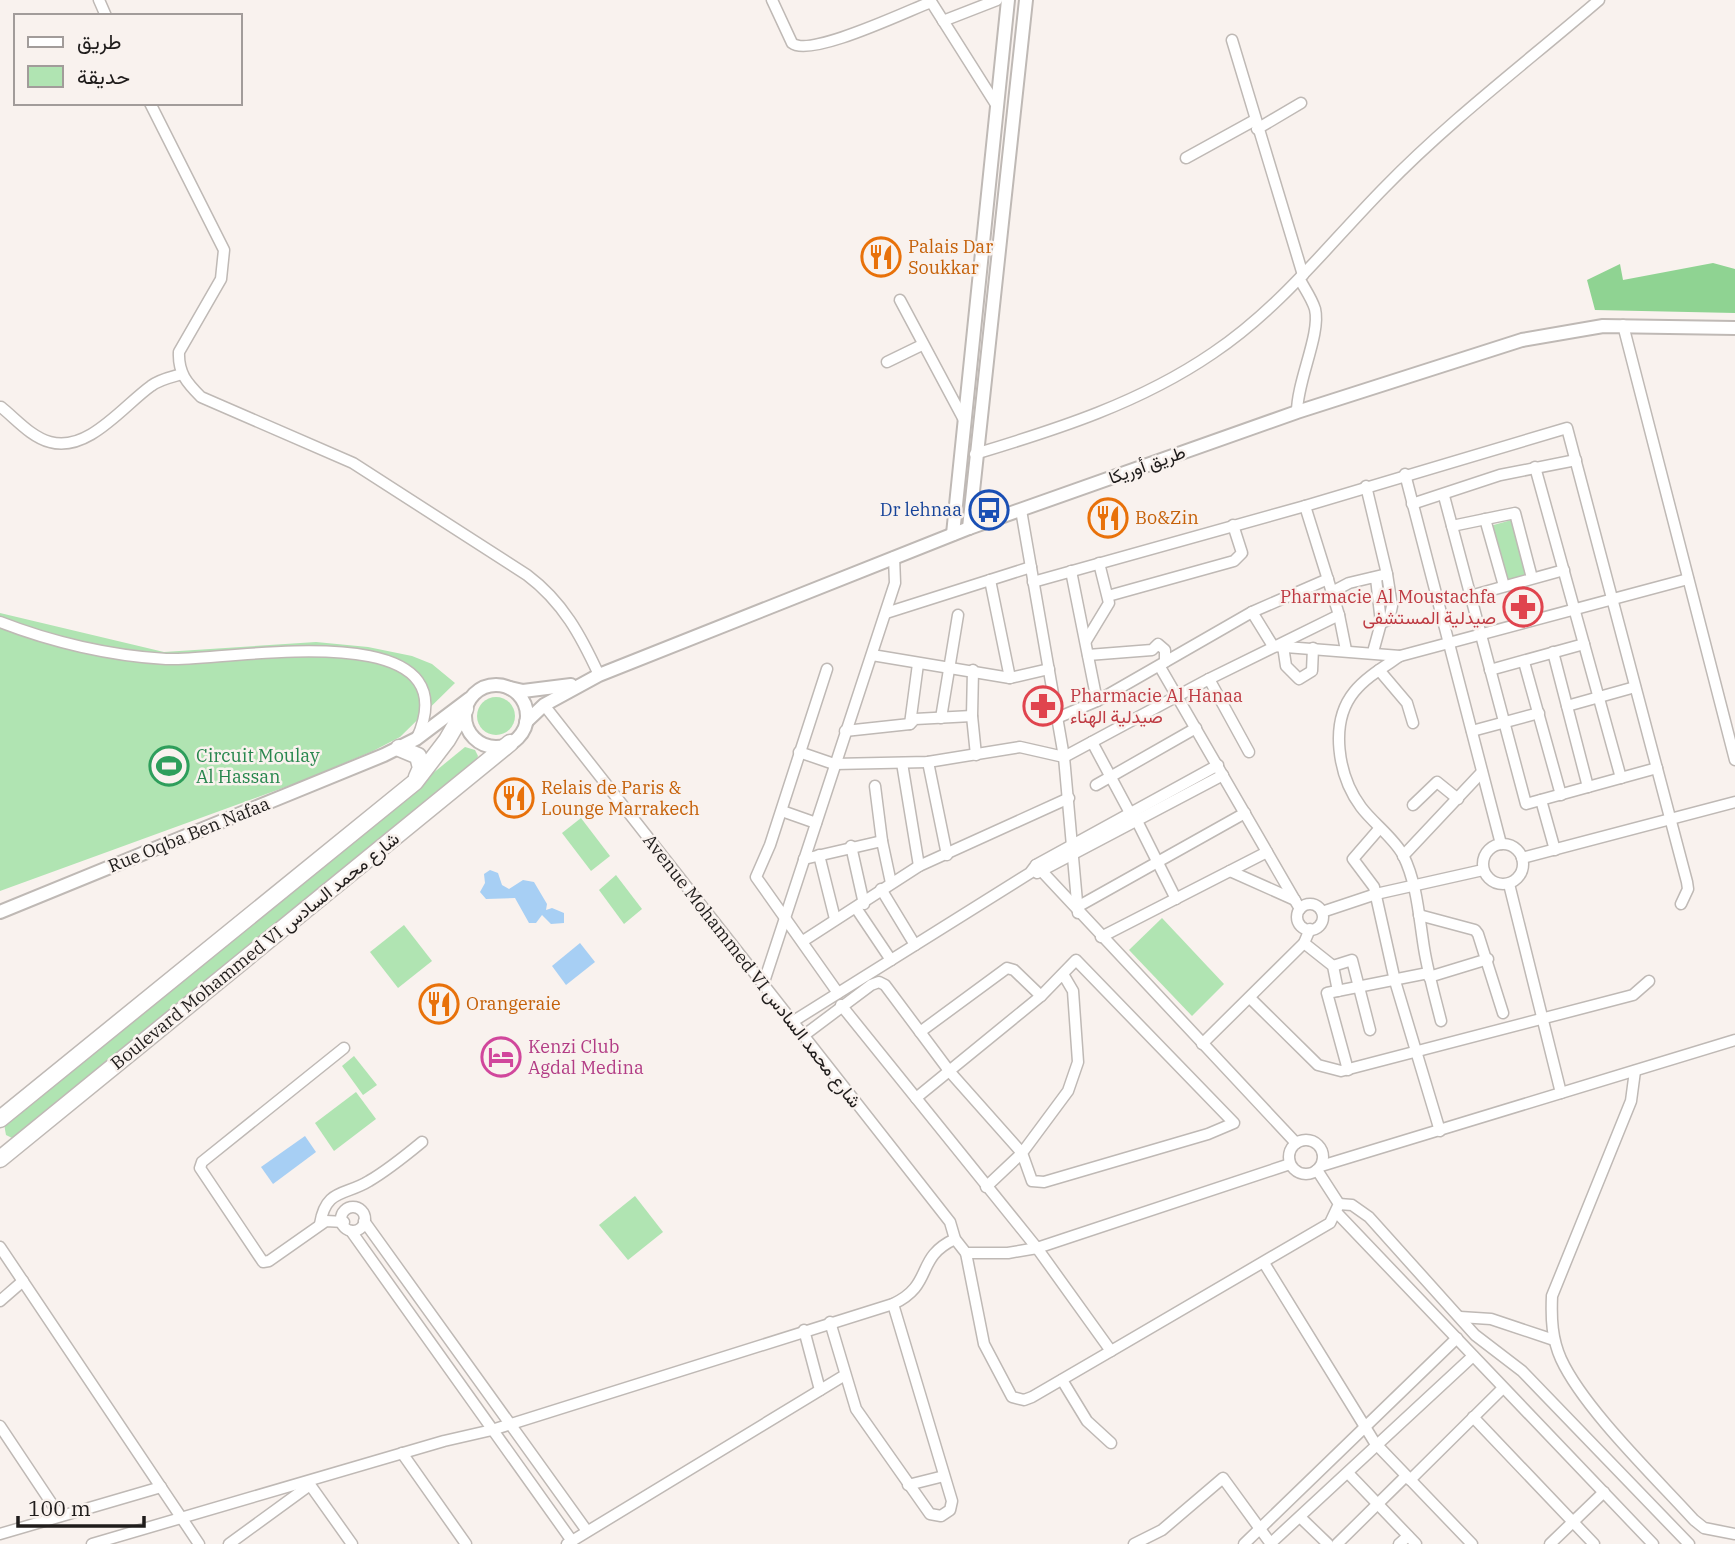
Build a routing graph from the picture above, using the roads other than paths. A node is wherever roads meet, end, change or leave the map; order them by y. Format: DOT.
graph roads {
  1 [pos="772,0"];
  2 [pos="997,0"];
  3 [pos="1008,0"];
  4 [pos="1026,0"];
  5 [pos="1599,0"];
  6 [pos="931,1"];
  7 [pos="943,21"];
  8 [pos="1232,40"];
  9 [pos="1301,103"];
  10 [pos="151,105"];
  11 [pos="998,108"];
  12 [pos="1013,110"];
  13 [pos="1256,125"];
  14 [pos="996,128"];
  15 [pos="1011,130"];
  16 [pos="1186,158"];
  17 [pos="1301,277"];
  18 [pos="900,300"];
  19 [pos="1623,325"];
  20 [pos="1735,328"];
  21 [pos="922,345"];
  22 [pos="887,362"];
  23 [pos="182,374"];
  24 [pos="1,407"];
  25 [pos="1297,412"];
  26 [pos="964,420"];
  27 [pos="975,454"];
  28 [pos="1576,460"];
  29 [pos="1535,467"];
  30 [pos="1405,474"];
  31 [pos="1366,486"];
  32 [pos="1444,496"];
  33 [pos="1412,504"];
  34 [pos="1305,506"];
  35 [pos="1021,510"];
  36 [pos="1485,519"];
  37 [pos="1233,526"];
  38 [pos="1452,526"];
  39 [pos="969,528"];
  40 [pos="953,534"];
  41 [pos="894,557"];
  42 [pos="1099,563"];
  43 [pos="1031,567"];
  44 [pos="1564,570"];
  45 [pos="1071,571"];
  46 [pos="1387,574"];
  47 [pos="1372,578"];
  48 [pos="1532,578"];
  49 [pos="1328,579"];
  50 [pos="1688,579"];
  51 [pos="990,580"];
  52 [pos="1034,582"];
  53 [pos="1504,586"];
  54 [pos="1332,592"];
  55 [pos="1108,596"];
  56 [pos="1470,596"];
  57 [pos="1612,598"];
  58 [pos="1574,607"];
  59 [pos="1252,612"];
  60 [pos="886,613"];
  61 [pos="958,615"];
  62 [pos="1339,615"];
  63 [pos="0,622"];
  64 [pos="1381,624"];
  65 [pos="1482,633"];
  66 [pos="1086,641"];
  67 [pos="1448,642"];
  68 [pos="1584,644"];
  69 [pos="1278,646"];
  70 [pos="1312,648"];
  71 [pos="1346,650"];
  72 [pos="1373,652"];
  73 [pos="1553,652"];
  74 [pos="872,655"];
  75 [pos="1088,655"];
  76 [pos="1400,656"];
  77 [pos="1524,662"];
  78 [pos="918,664"];
  79 [pos="1163,665"];
  80 [pos="948,668"];
  81 [pos="827,669"];
  82 [pos="1049,669"];
  83 [pos="973,670"];
  84 [pos="1379,670"];
  85 [pos="1490,670"];
  86 [pos="599,675"];
  87 [pos="1010,678"];
  88 [pos="1209,679"];
  89 [pos="579,684"];
  90 [pos="1635,687"];
  91 [pos="509,688"];
  92 [pos="1177,696"];
  93 [pos="1598,697"];
  94 [pos="1097,701"];
  95 [pos="467,704"];
  96 [pos="544,705"];
  97 [pos="1567,706"];
  98 [pos="1539,713"];
  99 [pos="972,716"];
  100 [pos="941,718"];
  101 [pos="1057,718"];
  102 [pos="526,722"];
  103 [pos="1413,723"];
  104 [pos="1505,723"];
  105 [pos="910,724"];
  106 [pos="1196,728"];
  107 [pos="1472,730"];
  108 [pos="845,731"];
  109 [pos="470,734"];
  110 [pos="451,735"];
  111 [pos="416,739"];
  112 [pos="1091,742"];
  113 [pos="510,743"];
  114 [pos="399,748"];
  115 [pos="799,752"];
  116 [pos="1249,752"];
  117 [pos="976,755"];
  118 [pos="1064,757"];
  119 [pos="1735,760"];
  120 [pos="928,762"];
  121 [pos="902,763"];
  122 [pos="834,764"];
  123 [pos="1657,768"];
  124 [pos="1220,770"];
  125 [pos="1482,772"];
  126 [pos="1111,778"];
  127 [pos="1621,778"];
  128 [pos="415,782"];
  129 [pos="1096,785"];
  130 [pos="875,786"];
  131 [pos="1588,788"];
  132 [pos="1561,795"];
  133 [pos="1069,798"];
  134 [pos="1458,799"];
  135 [pos="1541,800"];
  136 [pos="1735,802"];
  137 [pos="1413,805"];
  138 [pos="782,811"];
  139 [pos="1245,813"];
  140 [pos="1133,817"];
  141 [pos="1670,820"];
  142 [pos="816,823"];
  143 [pos="1380,829"];
  144 [pos="882,841"];
  145 [pos="1501,844"];
  146 [pos="851,846"];
  147 [pos="1074,850"];
  148 [pos="1555,850"];
  149 [pos="1267,852"];
  150 [pos="819,855"];
  151 [pos="947,855"];
  152 [pos="1403,856"];
  153 [pos="1522,858"];
  154 [pos="804,859"];
  155 [pos="1158,862"];
  156 [pos="919,866"];
  157 [pos="1036,870"];
  158 [pos="1483,870"];
  159 [pos="1230,871"];
  160 [pos="891,883"];
  161 [pos="1509,884"];
  162 [pos="1415,887"];
  163 [pos="881,890"];
  164 [pos="1376,894"];
  165 [pos="1176,898"];
  166 [pos="1298,905"];
  167 [pos="1681,905"];
  168 [pos="860,906"];
  169 [pos="1079,910"];
  170 [pos="0,912"];
  171 [pos="1322,912"];
  172 [pos="1419,915"];
  173 [pos="785,918"];
  174 [pos="835,919"];
  175 [pos="1310,929"];
  176 [pos="1101,937"];
  177 [pos="803,941"];
  178 [pos="1304,943"];
  179 [pos="915,945"];
  180 [pos="1488,959"];
  181 [pos="891,960"];
  182 [pos="1333,966"];
  183 [pos="1063,974"];
  184 [pos="1429,975"];
  185 [pos="1395,981"];
  186 [pos="1649,981"];
  187 [pos="763,985"];
  188 [pos="1359,989"];
  189 [pos="1338,991"];
  190 [pos="838,993"];
  191 [pos="1041,996"];
  192 [pos="1250,998"];
  193 [pos="841,1006"];
  194 [pos="1503,1013"];
  195 [pos="1540,1020"];
  196 [pos="1441,1021"];
  197 [pos="792,1022"];
  198 [pos="1370,1030"];
  199 [pos="920,1032"];
  200 [pos="803,1036"];
  201 [pos="1735,1040"];
  202 [pos="1202,1044"];
  203 [pos="344,1048"];
  204 [pos="1415,1052"];
  205 [pos="1348,1070"];
  206 [pos="1635,1071"];
  207 [pos="950,1072"];
  208 [pos="1561,1093"];
  209 [pos="916,1098"];
  210 [pos="0,1119"];
  211 [pos="1440,1131"];
  212 [pos="422,1142"];
  213 [pos="1296,1143"];
  214 [pos="1022,1153"];
  215 [pos="0,1159"];
  216 [pos="1290,1164"];
  217 [pos="1319,1168"];
  218 [pos="354,1187"];
  219 [pos="986,1187"];
  220 [pos="354,1207"];
  221 [pos="1338,1208"];
  222 [pos="364,1221"];
  223 [pos="320,1224"];
  224 [pos="347,1227"];
  225 [pos="955,1239"];
  226 [pos="0,1247"];
  227 [pos="1037,1248"];
  228 [pos="966,1253"];
  229 [pos="1264,1263"];
  230 [pos="23,1281"];
  231 [pos="0,1301"];
  232 [pos="893,1304"];
  233 [pos="426,1306"];
  234 [pos="413,1316"];
  235 [pos="1460,1317"];
  236 [pos="830,1322"];
  237 [pos="804,1330"];
  238 [pos="1457,1338"];
  239 [pos="1555,1340"];
  240 [pos="1111,1352"];
  241 [pos="1473,1356"];
  242 [pos="845,1375"];
  243 [pos="1062,1380"];
  244 [pos="1503,1388"];
  245 [pos="820,1390"];
  246 [pos="1474,1417"];
  247 [pos="509,1424"];
  248 [pos="0,1426"];
  249 [pos="1364,1426"];
  250 [pos="492,1430"];
  251 [pos="1111,1443"];
  252 [pos="1375,1443"];
  253 [pos="402,1453"];
  254 [pos="1348,1473"];
  255 [pos="944,1476"];
  256 [pos="1408,1478"];
  257 [pos="309,1483"];
  258 [pos="908,1485"];
  259 [pos="160,1487"];
  260 [pos="1604,1492"];
  261 [pos="1378,1504"];
  262 [pos="60,1516"];
  263 [pos="1301,1518"];
  264 [pos="183,1519"];
  265 [pos="1574,1521"];
  266 [pos="1261,1527"];
  267 [pos="587,1531"];
  268 [pos="0,1534"];
  269 [pos="1735,1534"];
  270 [pos="1408,1536"];
  271 [pos="570,1542"];
  272 [pos="92,1544"];
  273 [pos="200,1544"];
  274 [pos="229,1544"];
  275 [pos="352,1544"];
  276 [pos="466,1544"];
  277 [pos="1134,1544"];
  278 [pos="1244,1544"];
  279 [pos="1270,1544"];
  280 [pos="1328,1544"];
  281 [pos="1337,1544"];
  282 [pos="1399,1544"];
  283 [pos="1416,1544"];
  284 [pos="1472,1544"];
  285 [pos="1550,1544"];
  286 [pos="1594,1544"];
  287 [pos="1653,1544"];
  288 [pos="1689,1544"];
  1 -- 6 [label="street"];
  2 -- 7 [label="street"];
  3 -- 11 [label="street"];
  4 -- 12 [label="street"];
  5 -- 17 [label="street"];
  6 -- 7 [label="street"];
  7 -- 11 [label="street"];
  8 -- 13 [label="street"];
  9 -- 13 [label="street"];
  10 -- 23 [label="street"];
  11 -- 12 [label="street"];
  11 -- 14 [label="street"];
  12 -- 15 [label="street"];
  13 -- 16 [label="street"];
  13 -- 17 [label="street"];
  14 -- 15 [label="street"];
  14 -- 26 [label="street"];
  15 -- 27 [label="street"];
  17 -- 25 [label="street"];
  17 -- 27 [label="street"];
  18 -- 21 [label="street"];
  19 -- 20 [label="street, طريق أوريكا"];
  19 -- 25 [label="street, طريق أوريكا"];
  19 -- 50 [label="street"];
  21 -- 22 [label="street"];
  21 -- 26 [label="street"];
  23 -- 24 [label="street"];
  23 -- 86 [label="street"];
  25 -- 35 [label="street, طريق أوريكا"];
  26 -- 40 [label="street"];
  27 -- 39 [label="street"];
  28 -- 29 [label="street"];
  28 -- 30 [label="street"];
  28 -- 57 [label="street"];
  29 -- 32 [label="street"];
  29 -- 44 [label="street"];
  30 -- 31 [label="street"];
  30 -- 33 [label="street"];
  31 -- 34 [label="street"];
  31 -- 46 [label="street"];
  32 -- 33 [label="street"];
  32 -- 38 [label="street"];
  33 -- 67 [label="street"];
  34 -- 37 [label="street"];
  34 -- 49 [label="street"];
  35 -- 39 [label="street, طريق أوريكا"];
  35 -- 43 [label="street"];
  36 -- 38 [label="street"];
  36 -- 48 [label="street"];
  36 -- 53 [label="street"];
  37 -- 42 [label="street"];
  37 -- 55 [label="street"];
  38 -- 56 [label="street"];
  39 -- 40 [label="street, طريق أوريكا"];
  40 -- 41 [label="street, طريق أوريكا"];
  41 -- 60 [label="street"];
  41 -- 86 [label="street, طريق أوريكا"];
  42 -- 45 [label="street"];
  42 -- 55 [label="street"];
  43 -- 51 [label="street"];
  43 -- 52 [label="street"];
  44 -- 48 [label="street"];
  44 -- 58 [label="street"];
  45 -- 52 [label="street"];
  45 -- 66 [label="street"];
  46 -- 47 [label="street"];
  46 -- 64 [label="street"];
  47 -- 54 [label="street"];
  47 -- 64 [label="street"];
  48 -- 53 [label="street"];
  49 -- 54 [label="street"];
  49 -- 59 [label="street"];
  50 -- 57 [label="street"];
  50 -- 119 [label="street"];
  51 -- 60 [label="street"];
  51 -- 87 [label="street"];
  52 -- 82 [label="street"];
  53 -- 56 [label="street"];
  54 -- 62 [label="street"];
  55 -- 66 [label="street"];
  56 -- 65 [label="street"];
  57 -- 58 [label="street"];
  57 -- 90 [label="street"];
  58 -- 65 [label="street"];
  58 -- 68 [label="street"];
  59 -- 69 [label="street"];
  59 -- 79 [label="street"];
  60 -- 74 [label="street"];
  61 -- 80 [label="street"];
  62 -- 69 [label="street"];
  62 -- 71 [label="street"];
  63 -- 111 [label="street"];
  64 -- 72 [label="street"];
  65 -- 67 [label="street"];
  65 -- 85 [label="street"];
  66 -- 75 [label="street"];
  67 -- 76 [label="street"];
  67 -- 107 [label="street"];
  68 -- 73 [label="street"];
  68 -- 93 [label="street"];
  69 -- 70 [label="street"];
  69 -- 70 [label="street"];
  69 -- 88 [label="street"];
  70 -- 71 [label="street"];
  71 -- 72 [label="street"];
  72 -- 76 [label="street"];
  73 -- 77 [label="street"];
  73 -- 97 [label="street"];
  74 -- 78 [label="street"];
  74 -- 108 [label="street"];
  75 -- 79 [label="street"];
  75 -- 94 [label="street"];
  76 -- 84 [label="street"];
  77 -- 85 [label="street"];
  77 -- 98 [label="street"];
  78 -- 80 [label="street"];
  78 -- 105 [label="street"];
  79 -- 92 [label="street"];
  79 -- 94 [label="street"];
  80 -- 83 [label="street"];
  80 -- 100 [label="street"];
  81 -- 115 [label="street"];
  82 -- 87 [label="street"];
  82 -- 101 [label="street"];
  83 -- 87 [label="street"];
  83 -- 99 [label="street"];
  84 -- 103 [label="street"];
  84 -- 143 [label="street"];
  85 -- 104 [label="street"];
  86 -- 89 [label="street, طريق أوريكا"];
  88 -- 92 [label="street"];
  88 -- 116 [label="street"];
  89 -- 91 [label="street, طريق أوريكا"];
  89 -- 96 [label="street, طريق أوريكا"];
  90 -- 93 [label="street"];
  90 -- 123 [label="street"];
  91 -- 95 [label="street"];
  91 -- 102 [label="street"];
  92 -- 106 [label="street"];
  92 -- 112 [label="street"];
  93 -- 97 [label="street"];
  93 -- 127 [label="street"];
  94 -- 101 [label="street"];
  95 -- 109 [label="street"];
  95 -- 110 [label="main road, Boulevard Mohammed VI شارع محمد السادس"];
  95 -- 111 [label="street, Rue Oqba Ben Nafaa"];
  96 -- 102 [label="street, طريق أوريكا"];
  96 -- 187 [label="street, Avenue Mohammed VI شارع محمد السادس"];
  97 -- 131 [label="street"];
  98 -- 104 [label="street"];
  98 -- 132 [label="street"];
  99 -- 100 [label="street"];
  99 -- 117 [label="street"];
  100 -- 105 [label="street"];
  101 -- 118 [label="street"];
  102 -- 113 [label="street"];
  104 -- 107 [label="street"];
  104 -- 135 [label="street"];
  105 -- 108 [label="street"];
  106 -- 124 [label="street"];
  106 -- 126 [label="street"];
  107 -- 125 [label="street"];
  108 -- 122 [label="street"];
  109 -- 110 [label="street, Rue Oqba Ben Nafaa"];
  109 -- 113 [label="street"];
  110 -- 111 [label="street, Rue Oqba Ben Nafaa"];
  110 -- 128 [label="main road, Boulevard Mohammed VI شارع محمد السادس"];
  111 -- 114 [label="street, Rue Oqba Ben Nafaa"];
  112 -- 118 [label="street"];
  112 -- 126 [label="street"];
  113 -- 215 [label="main road, Boulevard Mohammed VI شارع محمد السادس"];
  114 -- 128 [label="main road"];
  114 -- 170 [label="street, Rue Oqba Ben Nafaa"];
  115 -- 122 [label="street"];
  115 -- 138 [label="street"];
  117 -- 118 [label="street"];
  117 -- 120 [label="street"];
  118 -- 133 [label="street"];
  120 -- 121 [label="street"];
  120 -- 151 [label="street"];
  121 -- 122 [label="street"];
  121 -- 156 [label="street"];
  122 -- 142 [label="street"];
  123 -- 127 [label="street"];
  123 -- 141 [label="street"];
  124 -- 139 [label="street"];
  124 -- 140 [label="street"];
  125 -- 134 [label="street"];
  125 -- 145 [label="street"];
  126 -- 129 [label="street"];
  126 -- 140 [label="street"];
  127 -- 131 [label="street"];
  128 -- 210 [label="main road, Boulevard Mohammed VI شارع محمد السادس"];
  130 -- 144 [label="street"];
  131 -- 132 [label="street"];
  132 -- 135 [label="street"];
  133 -- 147 [label="street"];
  133 -- 151 [label="street"];
  134 -- 137 [label="street"];
  134 -- 152 [label="street"];
  135 -- 148 [label="street"];
  136 -- 141 [label="street"];
  138 -- 142 [label="street"];
  138 -- 173 [label="street"];
  139 -- 149 [label="street"];
  139 -- 155 [label="street"];
  140 -- 147 [label="street"];
  140 -- 155 [label="street"];
  141 -- 148 [label="street"];
  141 -- 167 [label="street"];
  142 -- 154 [label="street"];
  143 -- 152 [label="street"];
  143 -- 164 [label="street"];
  144 -- 146 [label="street"];
  144 -- 160 [label="street"];
  145 -- 153 [label="street"];
  145 -- 158 [label="street"];
  146 -- 150 [label="street"];
  146 -- 168 [label="street"];
  147 -- 157 [label="street"];
  147 -- 169 [label="street"];
  148 -- 153 [label="street"];
  149 -- 159 [label="street"];
  149 -- 166 [label="street"];
  150 -- 154 [label="street"];
  150 -- 174 [label="street"];
  151 -- 156 [label="street"];
  152 -- 162 [label="street"];
  153 -- 161 [label="street"];
  154 -- 173 [label="street"];
  155 -- 165 [label="street"];
  155 -- 169 [label="street"];
  156 -- 160 [label="street"];
  157 -- 169 [label="street"];
  157 -- 179 [label="street"];
  158 -- 161 [label="street"];
  158 -- 162 [label="street"];
  159 -- 165 [label="street"];
  159 -- 166 [label="street"];
  160 -- 163 [label="street"];
  161 -- 195 [label="street"];
  162 -- 164 [label="street"];
  162 -- 172 [label="street"];
  163 -- 168 [label="street"];
  163 -- 179 [label="street"];
  164 -- 171 [label="street"];
  164 -- 185 [label="street"];
  165 -- 176 [label="street"];
  166 -- 171 [label="street"];
  166 -- 175 [label="street"];
  168 -- 174 [label="street"];
  168 -- 181 [label="street"];
  169 -- 176 [label="street"];
  171 -- 175 [label="street"];
  172 -- 180 [label="street"];
  172 -- 184 [label="street"];
  173 -- 177 [label="street"];
  173 -- 187 [label="street"];
  174 -- 177 [label="street"];
  175 -- 178 [label="street"];
  176 -- 202 [label="street"];
  177 -- 190 [label="street"];
  178 -- 182 [label="street"];
  178 -- 192 [label="street"];
  179 -- 181 [label="street"];
  180 -- 184 [label="street"];
  180 -- 194 [label="street"];
  181 -- 190 [label="street"];
  182 -- 188 [label="street"];
  182 -- 189 [label="street"];
  183 -- 191 [label="street"];
  183 -- 214 [label="street"];
  183 -- 214 [label="street"];
  184 -- 185 [label="street"];
  184 -- 196 [label="street"];
  185 -- 188 [label="street"];
  185 -- 204 [label="street"];
  186 -- 195 [label="street"];
  187 -- 197 [label="street, Avenue Mohammed VI شارع محمد السادس"];
  188 -- 189 [label="street"];
  188 -- 198 [label="street"];
  189 -- 205 [label="street"];
  190 -- 197 [label="street"];
  191 -- 199 [label="street"];
  191 -- 207 [label="street"];
  192 -- 202 [label="street"];
  192 -- 205 [label="street"];
  193 -- 199 [label="street"];
  193 -- 200 [label="street"];
  193 -- 209 [label="street"];
  195 -- 204 [label="street"];
  195 -- 208 [label="street"];
  197 -- 200 [label="street, Avenue Mohammed VI شارع محمد السادس"];
  199 -- 207 [label="street"];
  200 -- 225 [label="street, Avenue Mohammed VI شارع محمد السادس"];
  201 -- 206 [label="street"];
  202 -- 213 [label="street"];
  203 -- 223 [label="street"];
  204 -- 205 [label="street"];
  204 -- 211 [label="street"];
  206 -- 208 [label="street"];
  206 -- 239 [label="street"];
  207 -- 209 [label="street"];
  207 -- 214 [label="street"];
  208 -- 211 [label="street"];
  209 -- 219 [label="street"];
  211 -- 217 [label="street"];
  212 -- 218 [label="street"];
  213 -- 216 [label="street"];
  213 -- 217 [label="street"];
  214 -- 219 [label="street"];
  216 -- 217 [label="street"];
  216 -- 227 [label="street"];
  217 -- 221 [label="street"];
  218 -- 220 [label="street"];
  218 -- 223 [label="street"];
  219 -- 227 [label="street"];
  220 -- 222 [label="street"];
  220 -- 224 [label="street"];
  221 -- 229 [label="street"];
  221 -- 235 [label="street"];
  221 -- 238 [label="street"];
  222 -- 224 [label="street"];
  222 -- 233 [label="street"];
  223 -- 224 [label="street"];
  224 -- 234 [label="street"];
  225 -- 228 [label="street, Avenue Mohammed VI شارع محمد السادس"];
  225 -- 232 [label="street"];
  226 -- 230 [label="street"];
  227 -- 228 [label="street"];
  227 -- 240 [label="street"];
  228 -- 243 [label="street"];
  229 -- 240 [label="street"];
  229 -- 249 [label="street"];
  230 -- 231 [label="street"];
  230 -- 259 [label="street"];
  232 -- 236 [label="street"];
  232 -- 255 [label="street"];
  233 -- 234 [label="street"];
  233 -- 247 [label="street"];
  234 -- 250 [label="street"];
  235 -- 239 [label="street"];
  235 -- 288 [label="street"];
  236 -- 237 [label="street"];
  236 -- 242 [label="street"];
  237 -- 245 [label="street"];
  237 -- 247 [label="street"];
  238 -- 241 [label="street"];
  238 -- 249 [label="street"];
  239 -- 269 [label="street"];
  240 -- 243 [label="street"];
  241 -- 244 [label="street"];
  241 -- 252 [label="street"];
  242 -- 245 [label="street"];
  242 -- 258 [label="street"];
  243 -- 251 [label="street"];
  244 -- 246 [label="street"];
  244 -- 260 [label="street"];
  245 -- 267 [label="street"];
  246 -- 256 [label="street"];
  246 -- 265 [label="street"];
  247 -- 250 [label="street"];
  247 -- 267 [label="street"];
  248 -- 262 [label="street"];
  249 -- 252 [label="street"];
  249 -- 266 [label="street"];
  250 -- 253 [label="street"];
  250 -- 271 [label="street"];
  252 -- 254 [label="street"];
  252 -- 256 [label="street"];
  253 -- 257 [label="street"];
  253 -- 276 [label="street"];
  254 -- 261 [label="street"];
  254 -- 263 [label="street"];
  255 -- 258 [label="street"];
  255 -- 258 [label="street"];
  256 -- 261 [label="street"];
  256 -- 284 [label="street"];
  257 -- 264 [label="street"];
  257 -- 274 [label="street"];
  257 -- 275 [label="street"];
  259 -- 262 [label="street"];
  259 -- 264 [label="street"];
  260 -- 265 [label="street"];
  260 -- 287 [label="street"];
  261 -- 270 [label="street"];
  261 -- 281 [label="street"];
  262 -- 268 [label="street"];
  263 -- 279 [label="street"];
  263 -- 280 [label="street"];
  264 -- 272 [label="street"];
  264 -- 273 [label="street"];
  265 -- 285 [label="street"];
  265 -- 286 [label="street"];
  266 -- 277 [label="street"];
  266 -- 278 [label="street"];
  266 -- 279 [label="street"];
  267 -- 271 [label="street"];
  270 -- 282 [label="street"];
  270 -- 283 [label="street"];
}
